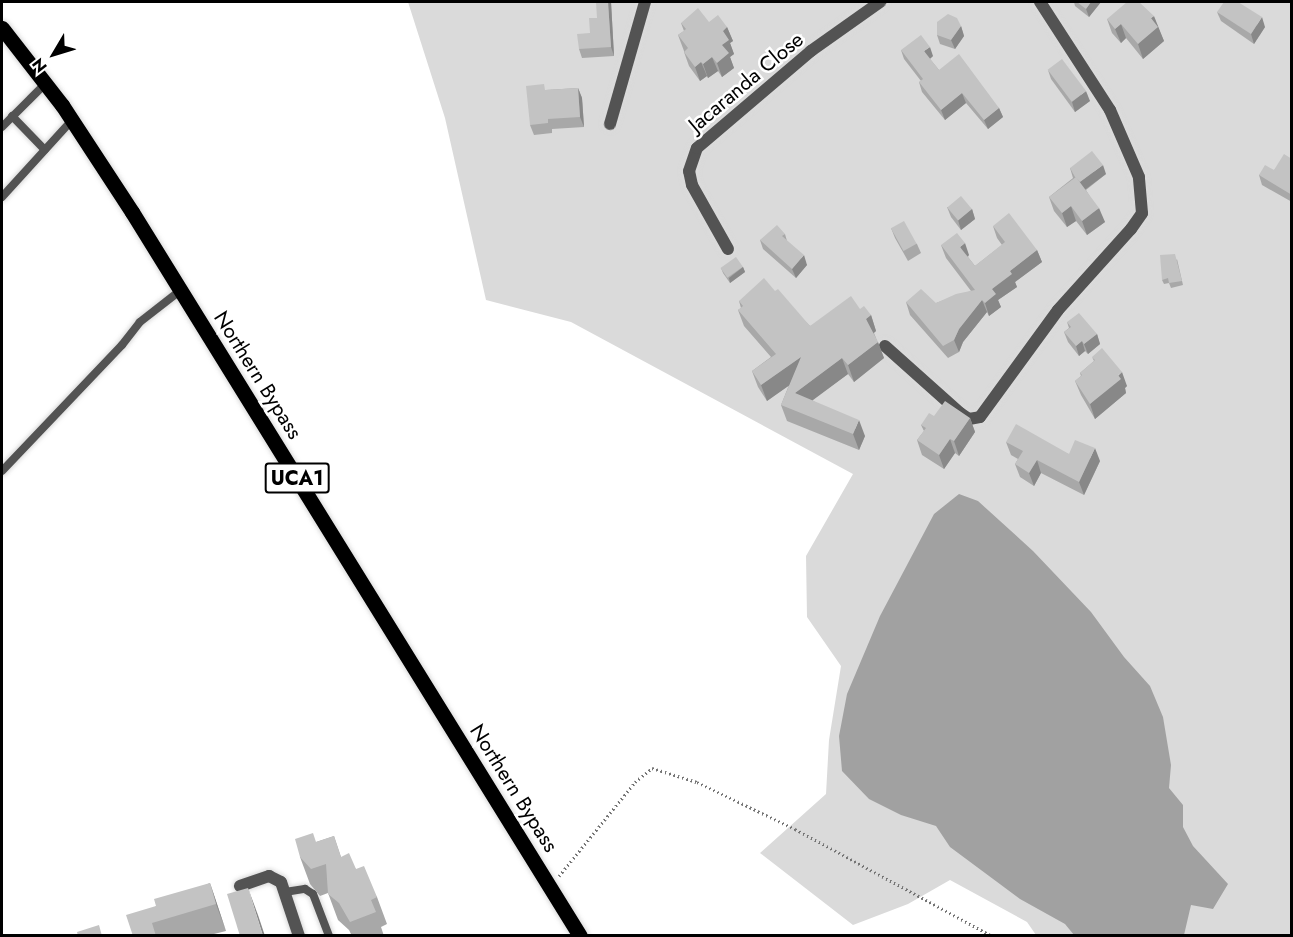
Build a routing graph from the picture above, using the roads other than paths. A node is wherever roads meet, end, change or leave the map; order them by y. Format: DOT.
graph roads {
  1 [pos="645,2"];
  2 [pos="880,2"];
  3 [pos="1040,2"];
  4 [pos="2,30"];
  5 [pos="45,84"];
  6 [pos="12,116"];
  7 [pos="72,120"];
  8 [pos="610,124"];
  9 [pos="2,127"];
  10 [pos="45,150"];
  11 [pos="2,197"];
  12 [pos="728,249"];
  13 [pos="181,290"];
  14 [pos="885,346"];
  15 [pos="2,471"];
  16 [pos="240,886"];
  17 [pos="285,892"];
  18 [pos="299,936"];
  19 [pos="329,936"];
  20 [pos="580,936"];
  1 -- 8 [label="street"];
  2 -- 12 [label="street, Jacaranda Close"];
  3 -- 14 [label="street"];
  4 -- 5 [label="main road, Northern Bypass / UCA1"];
  5 -- 6 [label="lane"];
  5 -- 7 [label="main road, Northern Bypass / UCA1"];
  6 -- 9 [label="lane"];
  6 -- 10 [label="lane"];
  7 -- 10 [label="lane"];
  7 -- 13 [label="main road, Northern Bypass / UCA1"];
  10 -- 11 [label="lane"];
  13 -- 15 [label="lane"];
  13 -- 20 [label="main road, Northern Bypass / UCA1"];
  16 -- 17 [label="street"];
  17 -- 18 [label="street"];
  17 -- 19 [label="lane"];
}
